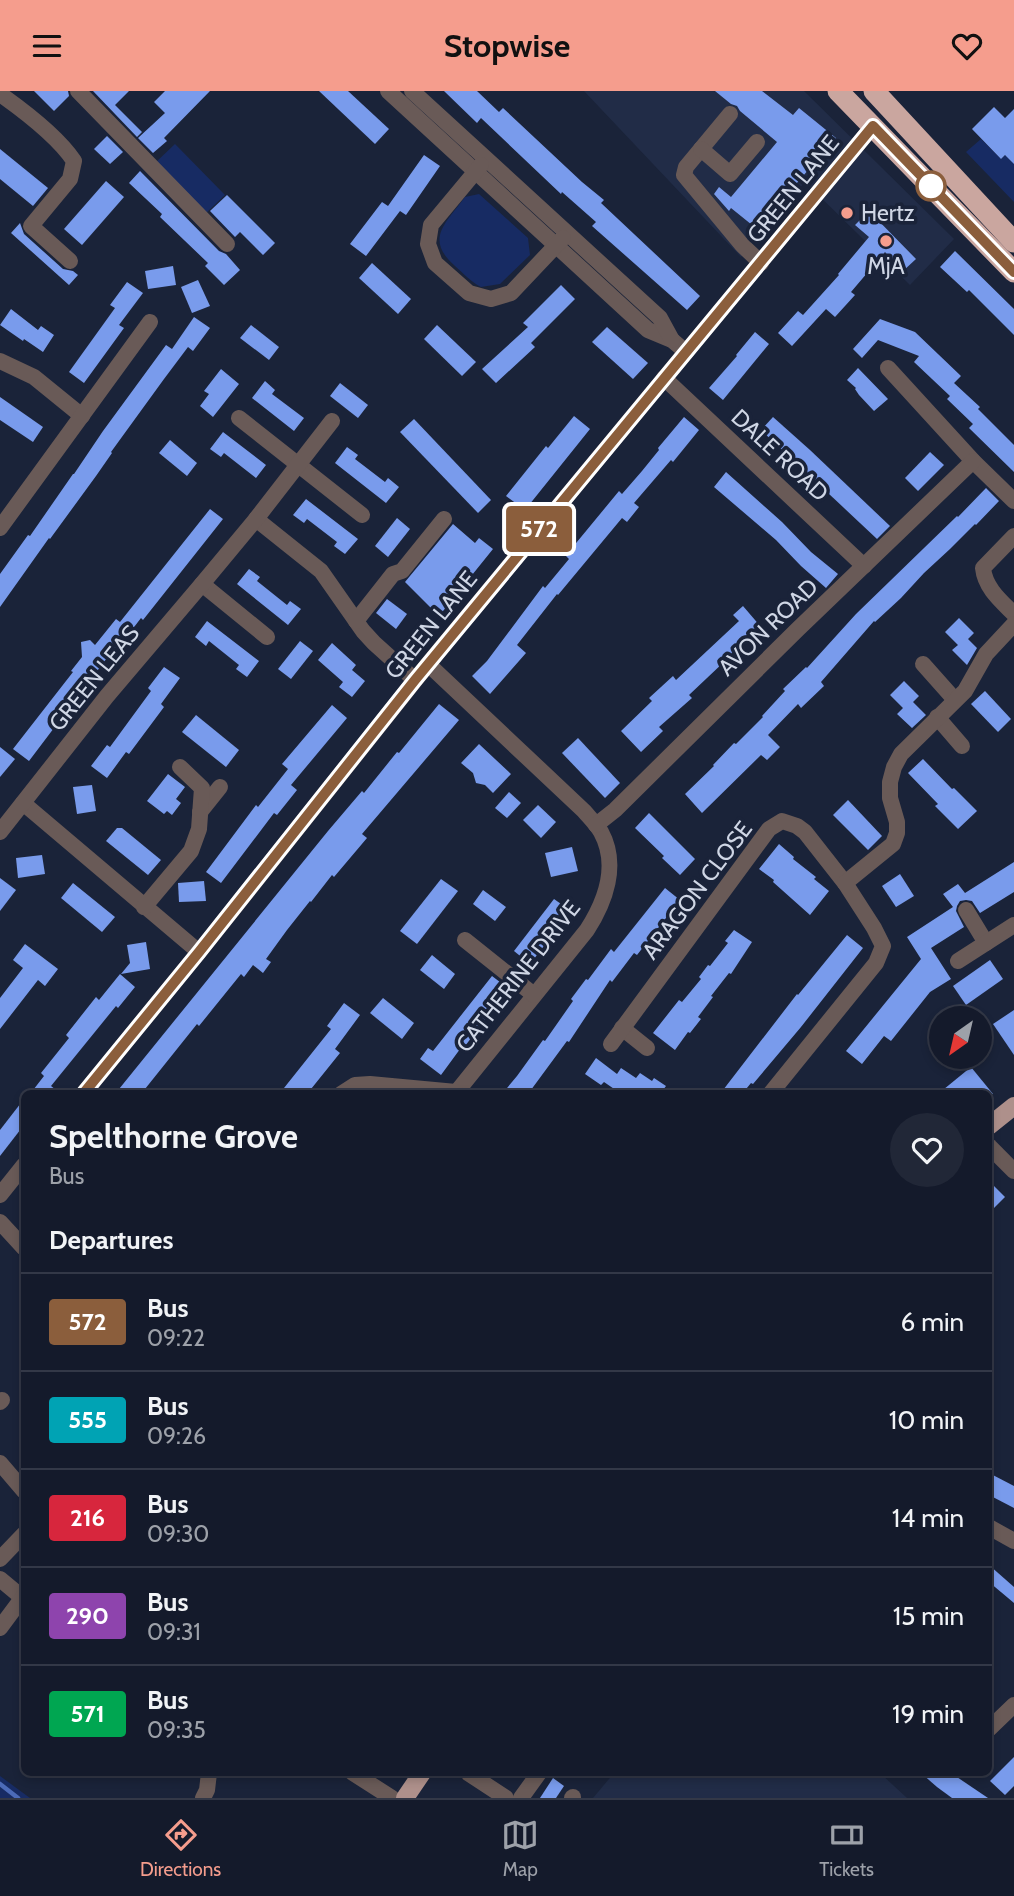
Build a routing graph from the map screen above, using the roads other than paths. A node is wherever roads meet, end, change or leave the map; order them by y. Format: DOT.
graph roads {
  1 [pos="78,91"];
  2 [pos="388,91"];
  3 [pos="412,91"];
  4 [pos="838,91"];
  5 [pos="874,91"];
  6 [pos="0,94"];
  7 [pos="730,114"];
  8 [pos="901,118"];
  9 [pos="878,131"];
  10 [pos="757,142"];
  11 [pos="701,149"];
  12 [pos="481,166"];
  13 [pos="561,240"];
  14 [pos="1014,242"];
  15 [pos="227,244"];
  16 [pos="70,261"];
  17 [pos="761,263"];
  18 [pos="1014,272"];
  19 [pos="150,322"];
  20 [pos="686,352"];
  21 [pos="0,361"];
  22 [pos="888,368"];
  23 [pos="664,378"];
  24 [pos="82,416"];
  25 [pos="239,418"];
  26 [pos="332,421"];
  27 [pos="973,461"];
  28 [pos="297,463"];
  29 [pos="1014,501"];
  30 [pos="362,515"];
  31 [pos="256,519"];
  32 [pos="444,519"];
  33 [pos="0,528"];
  34 [pos="1014,536"];
  35 [pos="864,566"];
  36 [pos="202,585"];
  37 [pos="1014,614"];
  38 [pos="356,621"];
  39 [pos="1014,624"];
  40 [pos="267,637"];
  41 [pos="428,664"];
  42 [pos="923,664"];
  43 [pos="415,680"];
  44 [pos="955,700"];
  45 [pos="937,717"];
  46 [pos="962,746"];
  47 [pos="180,767"];
  48 [pos="220,787"];
  49 [pos="23,803"];
  50 [pos="200,812"];
  51 [pos="596,825"];
  52 [pos="0,832"];
  53 [pos="845,883"];
  54 [pos="144,907"];
  55 [pos="966,910"];
  56 [pos="1014,925"];
  57 [pos="465,940"];
  58 [pos="986,943"];
  59 [pos="199,952"];
  60 [pos="958,961"];
  61 [pos="534,995"];
  62 [pos="622,1028"];
  63 [pos="611,1044"];
  64 [pos="647,1048"];
  65 [pos="86,1090"];
  66 [pos="347,1090"];
  67 [pos="427,1090"];
  68 [pos="457,1090"];
  69 [pos="773,1090"];
  70 [pos="1014,1106"];
  71 [pos="992,1124"];
  72 [pos="992,1149"];
  73 [pos="21,1169"];
  74 [pos="1014,1171"];
  75 [pos="0,1195"];
  76 [pos="0,1223"];
  77 [pos="21,1245"];
  78 [pos="0,1463"];
  79 [pos="21,1488"];
  80 [pos="992,1529"];
  81 [pos="21,1537"];
  82 [pos="1014,1541"];
  83 [pos="0,1559"];
  84 [pos="0,1580"];
  85 [pos="21,1596"];
  86 [pos="21,1602"];
  87 [pos="0,1627"];
  88 [pos="1014,1705"];
  89 [pos="992,1726"];
  90 [pos="209,1776"];
  91 [pos="358,1776"];
  92 [pos="420,1776"];
  93 [pos="473,1776"];
  94 [pos="537,1776"];
  95 [pos="203,1798"];
  96 [pos="392,1798"];
  97 [pos="405,1798"];
  98 [pos="506,1798"];
  99 [pos="521,1798"];
  1 -- 15 [label="street"];
  2 -- 12 [label="street"];
  3 -- 12 [label="street"];
  4 -- 9 [label="highway"];
  5 -- 8 [label="highway"];
  6 -- 16 [label="street"];
  7 -- 11 [label="street"];
  8 -- 9 [label="street, GREEN LANE"];
  8 -- 14 [label="highway"];
  9 -- 17 [label="street, GREEN LANE"];
  9 -- 18 [label="highway"];
  10 -- 11 [label="street"];
  11 -- 17 [label="street"];
  12 -- 13 [label="street"];
  12 -- 13 [label="street"];
  13 -- 20 [label="street"];
  17 -- 20 [label="street, GREEN LANE"];
  19 -- 24 [label="street"];
  20 -- 23 [label="street, GREEN LANE"];
  21 -- 24 [label="street"];
  22 -- 27 [label="street"];
  23 -- 35 [label="street, DALE ROAD"];
  23 -- 41 [label="street, GREEN LANE"];
  24 -- 33 [label="street"];
  25 -- 28 [label="street"];
  26 -- 28 [label="street, GREEN LEAS"];
  27 -- 29 [label="street"];
  27 -- 35 [label="street, AVON ROAD"];
  28 -- 30 [label="street"];
  28 -- 31 [label="street, GREEN LEAS"];
  31 -- 36 [label="street, GREEN LEAS"];
  31 -- 38 [label="street"];
  32 -- 38 [label="street"];
  34 -- 37 [label="street"];
  35 -- 51 [label="street, AVON ROAD"];
  36 -- 40 [label="street"];
  36 -- 49 [label="street, GREEN LEAS"];
  38 -- 43 [label="street"];
  39 -- 44 [label="street"];
  41 -- 43 [label="street, GREEN LANE"];
  41 -- 51 [label="street, CATHERINE DRIVE"];
  42 -- 44 [label="street"];
  43 -- 59 [label="street, GREEN LANE"];
  44 -- 45 [label="street"];
  45 -- 46 [label="street"];
  45 -- 53 [label="street"];
  47 -- 50 [label="street"];
  48 -- 50 [label="street"];
  49 -- 52 [label="street, GREEN LEAS"];
  49 -- 54 [label="street"];
  50 -- 54 [label="street"];
  51 -- 61 [label="street, CATHERINE DRIVE"];
  53 -- 62 [label="street, ARAGON CLOSE"];
  53 -- 69 [label="street"];
  54 -- 59 [label="street"];
  55 -- 58 [label="street"];
  56 -- 58 [label="street"];
  57 -- 61 [label="street"];
  58 -- 60 [label="street"];
  59 -- 65 [label="street, GREEN LANE"];
  61 -- 68 [label="street, CATHERINE DRIVE"];
  62 -- 63 [label="street, ARAGON CLOSE"];
  62 -- 64 [label="street"];
  66 -- 67 [label="street, CATHERINE DRIVE"];
  70 -- 71 [label="main road"];
  72 -- 74 [label="street"];
  73 -- 75 [label="street"];
  76 -- 77 [label="street"];
  78 -- 79 [label="street"];
  80 -- 82 [label="street"];
  81 -- 83 [label="street"];
  84 -- 85 [label="street"];
  86 -- 87 [label="street"];
  88 -- 89 [label="street"];
  90 -- 95 [label="street"];
  91 -- 96 [label="street"];
  92 -- 97 [label="main road"];
  93 -- 98 [label="street"];
  94 -- 99 [label="street"];
}
